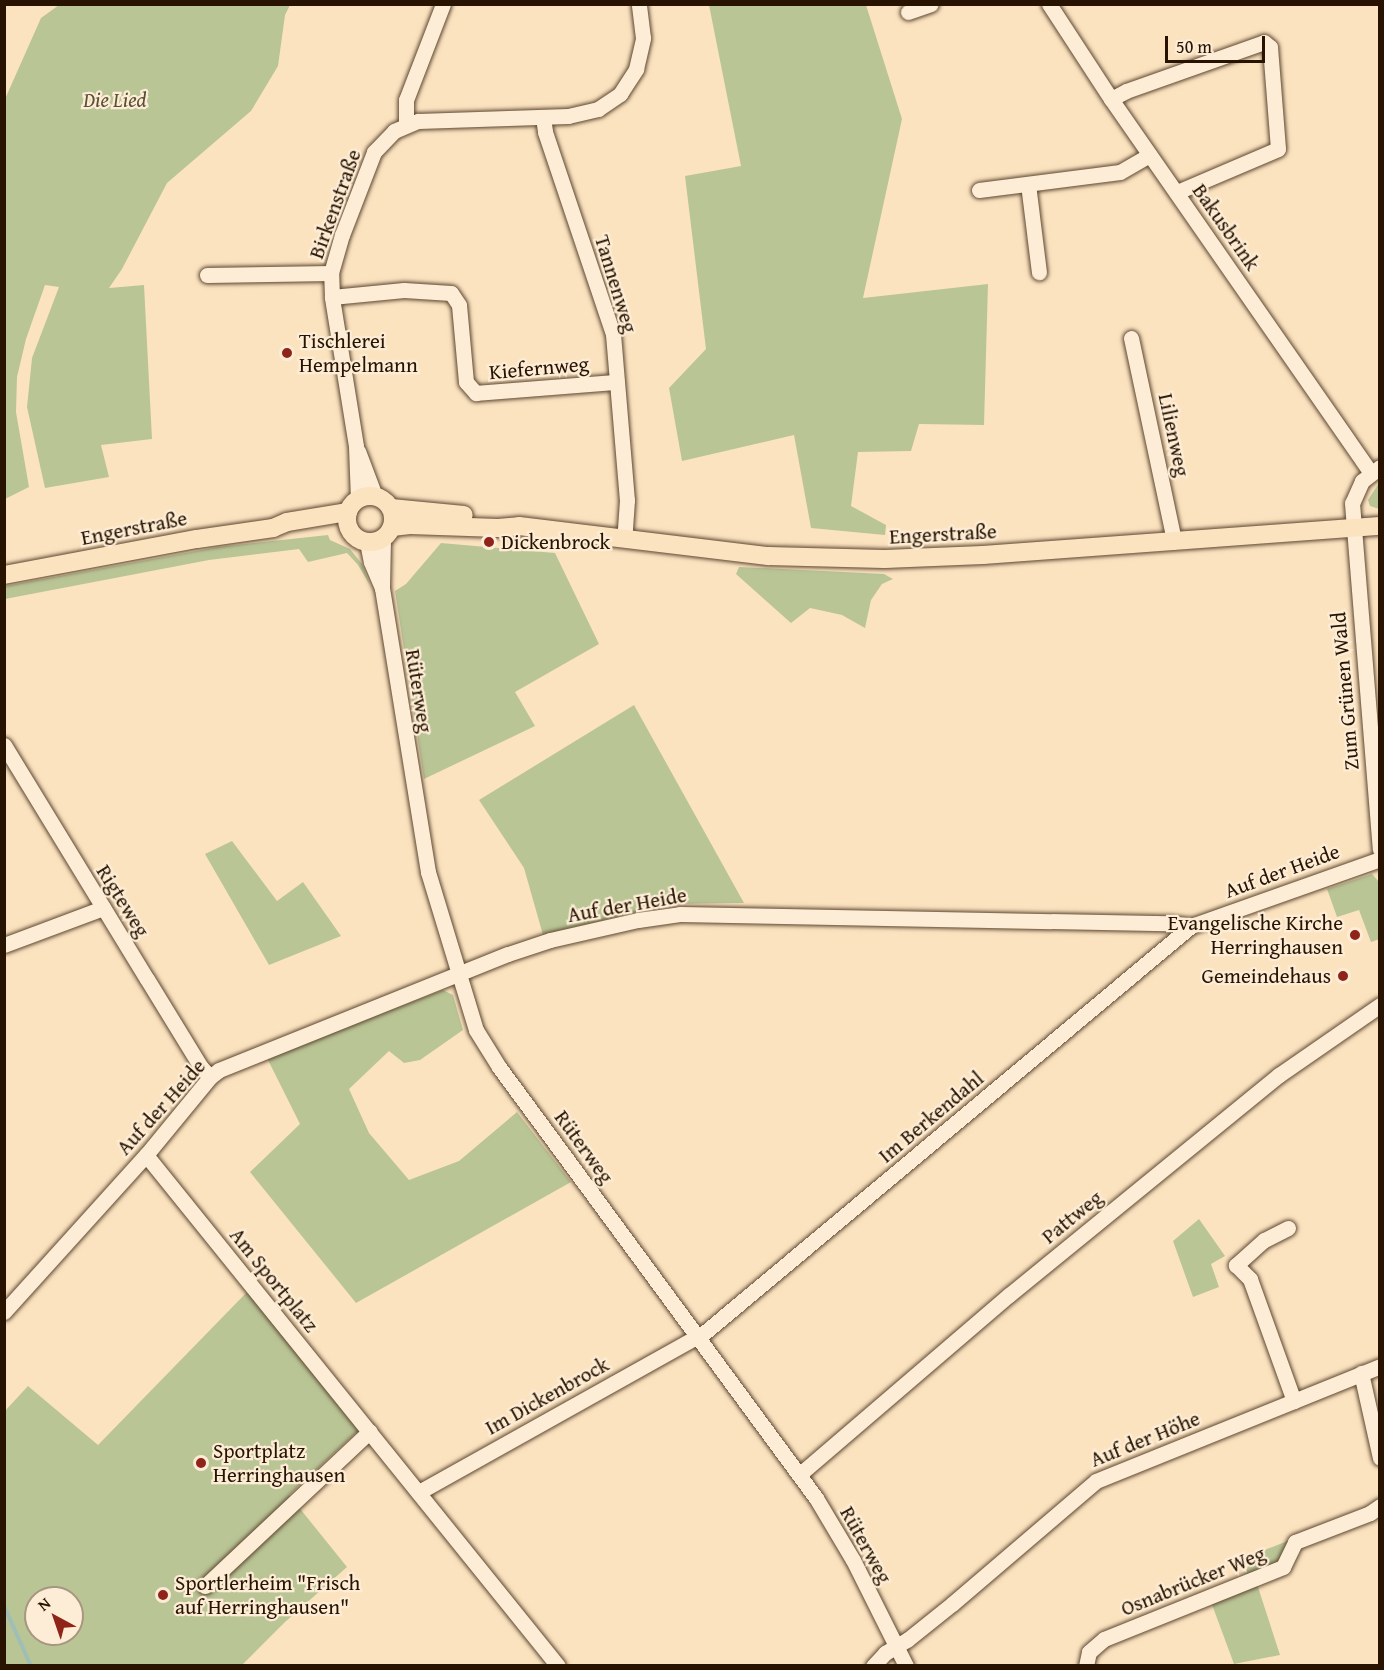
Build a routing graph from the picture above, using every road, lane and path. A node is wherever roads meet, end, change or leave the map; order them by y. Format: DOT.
graph roads {
  1 [pos="443,4"];
  2 [pos="639,4"];
  3 [pos="931,4"];
  4 [pos="1049,4"];
  5 [pos="908,12"];
  6 [pos="1111,99"];
  7 [pos="543,117"];
  8 [pos="406,125"];
  9 [pos="1149,155"];
  10 [pos="1028,184"];
  11 [pos="979,190"];
  12 [pos="1177,192"];
  13 [pos="1039,272"];
  14 [pos="331,273"];
  15 [pos="207,275"];
  16 [pos="332,297"];
  17 [pos="1131,338"];
  18 [pos="617,382"];
  19 [pos="1375,469"];
  20 [pos="360,502"];
  21 [pos="391,508"];
  22 [pos="509,526"];
  23 [pos="1380,526"];
  24 [pos="273,528"];
  25 [pos="1353,528"];
  26 [pos="350,531"];
  27 [pos="380,536"];
  28 [pos="624,539"];
  29 [pos="1174,542"];
  30 [pos="4,575"];
  31 [pos="4,745"];
  32 [pos="1380,849"];
  33 [pos="1380,860"];
  34 [pos="103,908"];
  35 [pos="1191,927"];
  36 [pos="4,945"];
  37 [pos="458,975"];
  38 [pos="1380,1005"];
  39 [pos="210,1077"];
  40 [pos="146,1155"];
  41 [pos="1288,1228"];
  42 [pos="4,1312"];
  43 [pos="696,1337"];
  44 [pos="1380,1366"];
  45 [pos="1361,1373"];
  46 [pos="1294,1401"];
  47 [pos="370,1431"];
  48 [pos="1380,1458"];
  49 [pos="800,1474"];
  50 [pos="419,1492"];
  51 [pos="1380,1506"];
  52 [pos="205,1586"];
  53 [pos="896,1646"];
  54 [pos="558,1665"];
  55 [pos="873,1665"];
  56 [pos="906,1665"];
  57 [pos="1086,1665"];
  1 -- 8 [label="street"];
  2 -- 7 [label="street, Birkenstraße"];
  3 -- 5 [label="street"];
  4 -- 6 [label="street, Bakusbrink"];
  6 -- 9 [label="street, Bakusbrink"];
  6 -- 12 [label="street"];
  7 -- 8 [label="street, Birkenstraße"];
  7 -- 18 [label="street, Tannenweg"];
  8 -- 14 [label="street, Birkenstraße"];
  9 -- 10 [label="street"];
  9 -- 12 [label="street, Bakusbrink"];
  10 -- 11 [label="street"];
  10 -- 13 [label="street"];
  12 -- 19 [label="street, Bakusbrink"];
  14 -- 15 [label="street"];
  14 -- 16 [label="street, Birkenstraße"];
  16 -- 18 [label="street, Kiefernweg"];
  16 -- 20 [label="street, Birkenstraße"];
  17 -- 29 [label="street, Lilienweg"];
  18 -- 28 [label="street, Tannenweg"];
  19 -- 25 [label="street, Zum Grünen Wald"];
  20 -- 21 [label="main road"];
  20 -- 24 [label="main road, Engerstraße"];
  20 -- 26 [label="main road"];
  21 -- 22 [label="main road, Engerstraße"];
  21 -- 27 [label="main road"];
  22 -- 27 [label="main road, Engerstraße"];
  22 -- 28 [label="main road, Engerstraße"];
  23 -- 25 [label="main road, Engerstraße"];
  24 -- 26 [label="main road, Engerstraße"];
  24 -- 30 [label="main road, Engerstraße"];
  25 -- 29 [label="main road, Engerstraße"];
  25 -- 32 [label="street, Zum Grünen Wald"];
  26 -- 27 [label="main road"];
  27 -- 37 [label="street, Rüterweg"];
  28 -- 29 [label="main road, Engerstraße"];
  31 -- 34 [label="street, Rigteweg"];
  33 -- 35 [label="street, Auf der Heide"];
  34 -- 36 [label="street"];
  34 -- 39 [label="street, Rigteweg"];
  35 -- 37 [label="street, Auf der Heide"];
  35 -- 43 [label="street, Im Berkendahl"];
  37 -- 39 [label="street, Auf der Heide"];
  37 -- 43 [label="street, Rüterweg"];
  38 -- 49 [label="street, Pattweg"];
  39 -- 40 [label="street, Auf der Heide"];
  40 -- 42 [label="street, Auf der Heide"];
  40 -- 47 [label="street, Am Sportplatz"];
  41 -- 46 [label="street"];
  43 -- 49 [label="street, Rüterweg"];
  43 -- 50 [label="street, Im Dickenbrock"];
  44 -- 45 [label="street, Auf der Höhe"];
  45 -- 46 [label="street, Auf der Höhe"];
  45 -- 48 [label="street"];
  46 -- 53 [label="street, Auf der Höhe"];
  47 -- 50 [label="street, Am Sportplatz"];
  47 -- 52 [label="street"];
  49 -- 53 [label="street, Rüterweg"];
  50 -- 54 [label="street, Am Sportplatz"];
  51 -- 57 [label="street, Osnabrücker Weg"];
  53 -- 55 [label="street, Auf der Höhe"];
  53 -- 56 [label="street, Rüterweg"];
}
